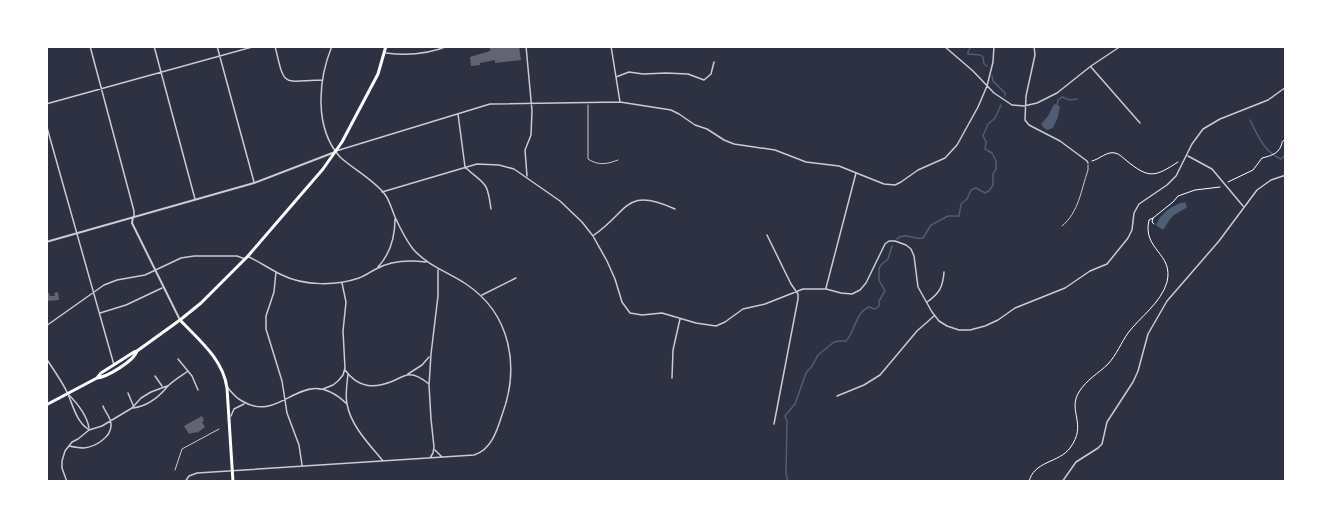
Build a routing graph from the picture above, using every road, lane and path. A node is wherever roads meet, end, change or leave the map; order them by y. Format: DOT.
graph roads {
  1 [pos="90,46"];
  2 [pos="154,46"];
  3 [pos="217,46"];
  4 [pos="256,46"];
  5 [pos="275,46"];
  6 [pos="332,46"];
  7 [pos="386,46"];
  8 [pos="448,46"];
  9 [pos="526,46"];
  10 [pos="612,46"];
  11 [pos="944,46"];
  12 [pos="994,46"];
  13 [pos="1034,46"];
  14 [pos="1121,46"];
  15 [pos="437,48"];
  16 [pos="385,53"];
  17 [pos="220,56"];
  18 [pos="714,62"];
  19 [pos="1091,66"];
  20 [pos="161,72"];
  21 [pos="616,76"];
  22 [pos="323,80"];
  23 [pos="987,86"];
  24 [pos="1286,87"];
  25 [pos="102,89"];
  26 [pos="620,102"];
  27 [pos="532,103"];
  28 [pos="588,103"];
  29 [pos="46,104"];
  30 [pos="1025,106"];
  31 [pos="458,114"];
  32 [pos="1140,123"];
  33 [pos="46,124"];
  34 [pos="1286,139"];
  35 [pos="335,152"];
  36 [pos="1187,155"];
  37 [pos="618,160"];
  38 [pos="1183,162"];
  39 [pos="1088,163"];
  40 [pos="465,167"];
  41 [pos="856,172"];
  42 [pos="1286,175"];
  43 [pos="527,177"];
  44 [pos="254,183"];
  45 [pos="1225,184"];
  46 [pos="382,192"];
  47 [pos="195,200"];
  48 [pos="1244,206"];
  49 [pos="491,208"];
  50 [pos="675,209"];
  51 [pos="394,216"];
  52 [pos="133,217"];
  53 [pos="1153,218"];
  54 [pos="1154,224"];
  55 [pos="1062,226"];
  56 [pos="77,234"];
  57 [pos="767,235"];
  58 [pos="593,236"];
  59 [pos="46,242"];
  60 [pos="247,258"];
  61 [pos="428,262"];
  62 [pos="377,268"];
  63 [pos="438,269"];
  64 [pos="155,270"];
  65 [pos="276,272"];
  66 [pos="944,272"];
  67 [pos="516,279"];
  68 [pos="342,282"];
  69 [pos="164,287"];
  70 [pos="826,289"];
  71 [pos="93,291"];
  72 [pos="796,291"];
  73 [pos="481,296"];
  74 [pos="926,303"];
  75 [pos="99,313"];
  76 [pos="934,316"];
  77 [pos="680,319"];
  78 [pos="180,320"];
  79 [pos="46,326"];
  80 [pos="137,351"];
  81 [pos="431,355"];
  82 [pos="46,358"];
  83 [pos="178,359"];
  84 [pos="114,366"];
  85 [pos="345,370"];
  86 [pos="188,371"];
  87 [pos="348,374"];
  88 [pos="407,375"];
  89 [pos="155,376"];
  90 [pos="97,378"];
  91 [pos="672,378"];
  92 [pos="429,385"];
  93 [pos="167,386"];
  94 [pos="162,387"];
  95 [pos="227,388"];
  96 [pos="323,389"];
  97 [pos="198,390"];
  98 [pos="128,393"];
  99 [pos="68,394"];
  100 [pos="837,396"];
  101 [pos="285,400"];
  102 [pos="248,404"];
  103 [pos="347,404"];
  104 [pos="46,405"];
  105 [pos="103,406"];
  106 [pos="133,407"];
  107 [pos="111,420"];
  108 [pos="229,423"];
  109 [pos="774,424"];
  110 [pos="219,429"];
  111 [pos="89,430"];
  112 [pos="68,446"];
  113 [pos="434,447"];
  114 [pos="429,458"];
  115 [pos="443,458"];
  116 [pos="384,461"];
  117 [pos="302,466"];
  118 [pos="175,470"];
  119 [pos="232,471"];
  120 [pos="67,482"];
  121 [pos="185,482"];
  122 [pos="233,482"];
  123 [pos="1029,482"];
  124 [pos="1062,482"];
  1 -- 25 [label="street"];
  2 -- 20 [label="street"];
  3 -- 17 [label="street"];
  4 -- 17 [label="street"];
  5 -- 22 [label="street"];
  6 -- 22 [label="street"];
  7 -- 16 [label="main road"];
  8 -- 15 [label="street"];
  9 -- 27 [label="street"];
  10 -- 21 [label="street"];
  11 -- 23 [label="street"];
  12 -- 23 [label="street"];
  13 -- 30 [label="street"];
  14 -- 19 [label="street"];
  15 -- 16 [label="street"];
  16 -- 35 [label="main road"];
  17 -- 20 [label="street"];
  17 -- 44 [label="street"];
  18 -- 21 [label="street"];
  19 -- 30 [label="street"];
  19 -- 32 [label="street"];
  20 -- 25 [label="street"];
  20 -- 47 [label="street"];
  21 -- 26 [label="street"];
  22 -- 35 [label="street"];
  23 -- 30 [label="street"];
  23 -- 41 [label="street"];
  24 -- 36 [label="street"];
  25 -- 29 [label="street"];
  25 -- 52 [label="street"];
  26 -- 28 [label="street"];
  26 -- 41 [label="street"];
  27 -- 28 [label="street"];
  27 -- 31 [label="street"];
  27 -- 43 [label="street"];
  28 -- 37 [label="lane"];
  30 -- 39 [label="street"];
  31 -- 35 [label="street"];
  31 -- 40 [label="street"];
  33 -- 56 [label="street"];
  34 -- 45 [label="path"];
  35 -- 44 [label="street"];
  35 -- 46 [label="street"];
  35 -- 60 [label="main road"];
  36 -- 38 [label="street"];
  36 -- 45 [label="street"];
  38 -- 39 [label="path"];
  38 -- 76 [label="street"];
  39 -- 55 [label="lane"];
  40 -- 43 [label="street"];
  40 -- 46 [label="street"];
  40 -- 49 [label="street"];
  41 -- 70 [label="street"];
  42 -- 48 [label="street"];
  43 -- 58 [label="street"];
  44 -- 47 [label="street"];
  45 -- 48 [label="street"];
  45 -- 53 [label="path"];
  46 -- 51 [label="street"];
  47 -- 52 [label="street"];
  48 -- 124 [label="street"];
  50 -- 58 [label="street"];
  51 -- 61 [label="street"];
  51 -- 62 [label="street"];
  52 -- 56 [label="street"];
  52 -- 64 [label="street"];
  53 -- 54 [label="path"];
  53 -- 123 [label="path"];
  56 -- 59 [label="street"];
  56 -- 71 [label="street"];
  57 -- 72 [label="street"];
  58 -- 77 [label="street"];
  60 -- 64 [label="street"];
  60 -- 65 [label="street"];
  60 -- 78 [label="main road"];
  61 -- 62 [label="street"];
  61 -- 63 [label="street"];
  62 -- 68 [label="street"];
  63 -- 73 [label="street"];
  63 -- 81 [label="street"];
  64 -- 69 [label="street"];
  64 -- 71 [label="street"];
  65 -- 68 [label="street"];
  65 -- 101 [label="street"];
  66 -- 74 [label="street"];
  67 -- 73 [label="street"];
  68 -- 85 [label="street"];
  69 -- 75 [label="street"];
  69 -- 78 [label="street"];
  70 -- 72 [label="street"];
  70 -- 74 [label="street"];
  71 -- 75 [label="street"];
  71 -- 79 [label="street"];
  72 -- 77 [label="street"];
  72 -- 109 [label="street"];
  73 -- 115 [label="street"];
  74 -- 76 [label="street"];
  75 -- 84 [label="street"];
  76 -- 100 [label="street"];
  77 -- 91 [label="street"];
  78 -- 80 [label="main road"];
  78 -- 95 [label="main road"];
  80 -- 84 [label="main road"];
  80 -- 90 [label="main road"];
  81 -- 88 [label="street"];
  81 -- 92 [label="street"];
  82 -- 99 [label="street"];
  83 -- 86 [label="street"];
  84 -- 90 [label="main road"];
  85 -- 87 [label="street"];
  85 -- 96 [label="street"];
  86 -- 93 [label="street"];
  86 -- 97 [label="street"];
  87 -- 88 [label="street"];
  87 -- 103 [label="street"];
  88 -- 92 [label="street"];
  89 -- 94 [label="street"];
  90 -- 99 [label="main road"];
  92 -- 113 [label="street"];
  93 -- 94 [label="street"];
  93 -- 106 [label="street"];
  94 -- 106 [label="street"];
  95 -- 102 [label="street"];
  95 -- 108 [label="main road"];
  96 -- 101 [label="street"];
  96 -- 103 [label="street"];
  98 -- 106 [label="street"];
  99 -- 104 [label="main road"];
  99 -- 111 [label="street"];
  99 -- 111 [label="street"];
  101 -- 102 [label="street"];
  101 -- 117 [label="street"];
  102 -- 108 [label="street"];
  103 -- 116 [label="street"];
  105 -- 107 [label="street"];
  106 -- 107 [label="street"];
  107 -- 111 [label="street"];
  107 -- 112 [label="street"];
  108 -- 119 [label="main road"];
  110 -- 118 [label="lane"];
  111 -- 112 [label="street"];
  112 -- 120 [label="street"];
  113 -- 114 [label="street"];
  113 -- 115 [label="street"];
  114 -- 115 [label="street"];
  114 -- 116 [label="street"];
  116 -- 117 [label="street"];
  117 -- 119 [label="street"];
  119 -- 121 [label="street"];
  119 -- 122 [label="main road"];
}
